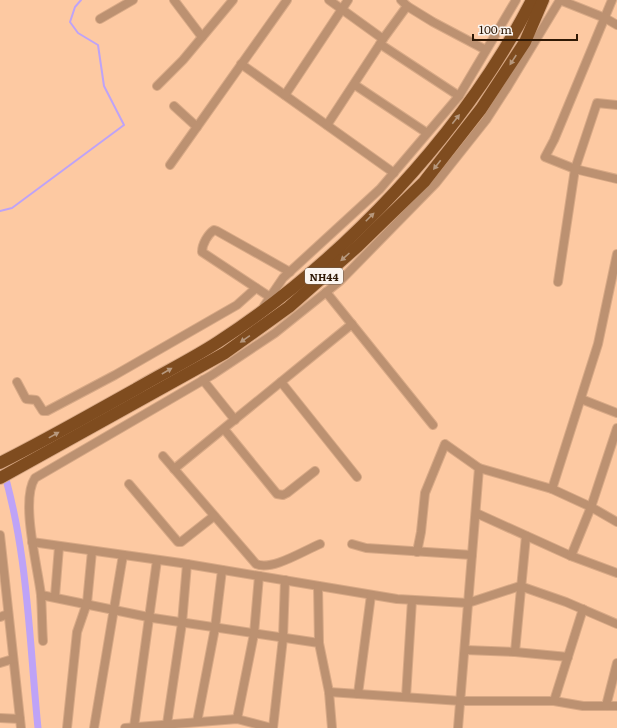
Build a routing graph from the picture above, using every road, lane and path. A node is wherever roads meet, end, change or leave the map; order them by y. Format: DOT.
graph roads {
  1 [pos="133,0"];
  2 [pos="174,0"];
  3 [pos="233,0"];
  4 [pos="287,0"];
  5 [pos="329,0"];
  6 [pos="348,0"];
  7 [pos="516,0"];
  8 [pos="532,0"];
  9 [pos="543,0"];
  10 [pos="560,0"];
  11 [pos="612,0"];
  12 [pos="404,3"];
  13 [pos="342,9"];
  14 [pos="605,18"];
  15 [pos="100,20"];
  16 [pos="617,25"];
  17 [pos="202,37"];
  18 [pos="382,42"];
  19 [pos="486,50"];
  20 [pos="242,64"];
  21 [pos="355,85"];
  22 [pos="157,86"];
  23 [pos="285,95"];
  24 [pos="459,96"];
  25 [pos="617,105"];
  26 [pos="174,106"];
  27 [pos="327,125"];
  28 [pos="197,127"];
  29 [pos="427,134"];
  30 [pos="170,165"];
  31 [pos="575,169"];
  32 [pos="394,173"];
  33 [pos="617,179"];
  34 [pos="617,254"];
  35 [pos="290,272"];
  36 [pos="558,282"];
  37 [pos="256,288"];
  38 [pos="326,292"];
  39 [pos="270,297"];
  40 [pos="262,310"];
  41 [pos="352,324"];
  42 [pos="203,380"];
  43 [pos="17,382"];
  44 [pos="281,382"];
  45 [pos="581,399"];
  46 [pos="617,413"];
  47 [pos="235,420"];
  48 [pos="433,425"];
  49 [pos="617,428"];
  50 [pos="224,429"];
  51 [pos="163,456"];
  52 [pos="0,463"];
  53 [pos="480,468"];
  54 [pos="174,469"];
  55 [pos="315,471"];
  56 [pos="357,477"];
  57 [pos="0,478"];
  58 [pos="129,484"];
  59 [pos="552,489"];
  60 [pos="591,507"];
  61 [pos="476,513"];
  62 [pos="214,516"];
  63 [pos="617,522"];
  64 [pos="0,536"];
  65 [pos="526,536"];
  66 [pos="32,542"];
  67 [pos="320,544"];
  68 [pos="352,544"];
  69 [pos="59,548"];
  70 [pos="92,551"];
  71 [pos="417,552"];
  72 [pos="123,555"];
  73 [pos="472,555"];
  74 [pos="571,556"];
  75 [pos="157,560"];
  76 [pos="187,564"];
  77 [pos="222,570"];
  78 [pos="617,573"];
  79 [pos="259,576"];
  80 [pos="2,579"];
  81 [pos="284,580"];
  82 [pos="318,586"];
  83 [pos="520,586"];
  84 [pos="40,595"];
  85 [pos="371,595"];
  86 [pos="55,596"];
  87 [pos="412,600"];
  88 [pos="87,603"];
  89 [pos="468,603"];
  90 [pos="114,609"];
  91 [pos="583,609"];
  92 [pos="8,614"];
  93 [pos="0,617"];
  94 [pos="148,617"];
  95 [pos="182,623"];
  96 [pos="617,624"];
  97 [pos="215,628"];
  98 [pos="254,634"];
  99 [pos="283,638"];
  100 [pos="43,641"];
  101 [pos="319,643"];
  102 [pos="465,650"];
  103 [pos="515,652"];
  104 [pos="568,657"];
  105 [pos="13,659"];
  106 [pos="0,663"];
  107 [pos="617,663"];
  108 [pos="329,692"];
  109 [pos="358,694"];
  110 [pos="406,697"];
  111 [pos="461,701"];
  112 [pos="554,701"];
  113 [pos="606,706"];
  114 [pos="617,706"];
  115 [pos="0,718"];
  116 [pos="20,719"];
  117 [pos="237,719"];
  118 [pos="197,722"];
  119 [pos="167,724"];
  120 [pos="258,726"];
  121 [pos="21,728"];
  122 [pos="67,728"];
  123 [pos="94,728"];
  124 [pos="130,728"];
  125 [pos="272,728"];
  126 [pos="332,728"];
  127 [pos="458,728"];
  1 -- 15 [label="street"];
  2 -- 17 [label="street"];
  3 -- 17 [label="street"];
  4 -- 20 [label="street"];
  5 -- 13 [label="street"];
  6 -- 13 [label="street"];
  7 -- 19 [label="street"];
  40 -- 8 [label="highway, NH44, one-way"];
  9 -- 57 [label="highway, NH44, one-way"];
  10 -- 14 [label="street"];
  10 -- 38 [label="street"];
  11 -- 14 [label="street"];
  12 -- 18 [label="street"];
  12 -- 19 [label="street"];
  13 -- 18 [label="street"];
  13 -- 23 [label="street"];
  14 -- 16 [label="street"];
  14 -- 31 [label="street"];
  17 -- 22 [label="street"];
  18 -- 21 [label="street"];
  18 -- 24 [label="street"];
  19 -- 24 [label="street"];
  20 -- 23 [label="street"];
  20 -- 28 [label="street"];
  21 -- 27 [label="street"];
  21 -- 29 [label="street"];
  23 -- 27 [label="street"];
  24 -- 29 [label="street"];
  25 -- 31 [label="street"];
  26 -- 28 [label="street"];
  27 -- 32 [label="street"];
  28 -- 30 [label="street"];
  29 -- 32 [label="street"];
  31 -- 33 [label="street"];
  31 -- 36 [label="street"];
  32 -- 35 [label="street"];
  34 -- 45 [label="street"];
  35 -- 37 [label="street"];
  35 -- 39 [label="street"];
  37 -- 39 [label="street"];
  37 -- 43 [label="street"];
  38 -- 41 [label="street"];
  38 -- 42 [label="street"];
  39 -- 40 [label="street"];
  52 -- 40 [label="highway, NH44, one-way"];
  41 -- 44 [label="street"];
  41 -- 48 [label="street"];
  42 -- 47 [label="street"];
  42 -- 66 [label="street"];
  44 -- 47 [label="street"];
  44 -- 56 [label="street"];
  45 -- 46 [label="street"];
  45 -- 59 [label="street"];
  47 -- 50 [label="street"];
  49 -- 60 [label="street"];
  50 -- 54 [label="street"];
  50 -- 55 [label="street"];
  51 -- 54 [label="street"];
  53 -- 59 [label="street"];
  53 -- 61 [label="street"];
  53 -- 71 [label="street"];
  54 -- 62 [label="street"];
  58 -- 62 [label="street"];
  59 -- 60 [label="street"];
  60 -- 63 [label="street"];
  60 -- 74 [label="street"];
  61 -- 65 [label="street"];
  61 -- 73 [label="street"];
  62 -- 67 [label="street"];
  64 -- 80 [label="street"];
  65 -- 74 [label="street"];
  65 -- 83 [label="street"];
  66 -- 69 [label="street"];
  66 -- 84 [label="street"];
  68 -- 71 [label="street"];
  69 -- 70 [label="street"];
  69 -- 86 [label="street"];
  70 -- 72 [label="street"];
  70 -- 88 [label="street"];
  71 -- 73 [label="street"];
  72 -- 75 [label="street"];
  72 -- 90 [label="street"];
  73 -- 89 [label="street"];
  74 -- 78 [label="street"];
  75 -- 76 [label="street"];
  75 -- 94 [label="street"];
  76 -- 77 [label="street"];
  76 -- 95 [label="street"];
  77 -- 79 [label="street"];
  77 -- 97 [label="street"];
  79 -- 81 [label="street"];
  79 -- 98 [label="street"];
  80 -- 92 [label="street"];
  81 -- 82 [label="street"];
  81 -- 99 [label="street"];
  82 -- 85 [label="street"];
  82 -- 101 [label="street"];
  83 -- 89 [label="street"];
  83 -- 91 [label="street"];
  83 -- 103 [label="street"];
  84 -- 86 [label="street"];
  84 -- 100 [label="street"];
  85 -- 87 [label="street"];
  85 -- 109 [label="street"];
  86 -- 88 [label="street"];
  87 -- 89 [label="street"];
  87 -- 110 [label="street"];
  88 -- 90 [label="street"];
  88 -- 122 [label="street"];
  89 -- 102 [label="street"];
  90 -- 94 [label="street"];
  90 -- 123 [label="street"];
  91 -- 96 [label="street"];
  91 -- 104 [label="street"];
  92 -- 93 [label="street"];
  92 -- 105 [label="street"];
  94 -- 95 [label="street"];
  94 -- 124 [label="street"];
  95 -- 97 [label="street"];
  95 -- 119 [label="street"];
  97 -- 98 [label="street"];
  97 -- 118 [label="street"];
  98 -- 99 [label="street"];
  98 -- 117 [label="street"];
  99 -- 101 [label="street"];
  99 -- 125 [label="street"];
  101 -- 108 [label="street"];
  102 -- 103 [label="street"];
  102 -- 111 [label="street"];
  103 -- 104 [label="street"];
  104 -- 112 [label="street"];
  105 -- 106 [label="street"];
  105 -- 116 [label="street"];
  107 -- 113 [label="street"];
  108 -- 109 [label="street"];
  108 -- 126 [label="street"];
  109 -- 110 [label="street"];
  110 -- 111 [label="street"];
  111 -- 112 [label="street"];
  111 -- 127 [label="street"];
  112 -- 113 [label="street"];
  113 -- 114 [label="street"];
  115 -- 116 [label="street"];
  116 -- 121 [label="street"];
  117 -- 118 [label="street"];
  117 -- 120 [label="street"];
  118 -- 119 [label="street"];
  119 -- 124 [label="street"];
  120 -- 125 [label="street"];
}
